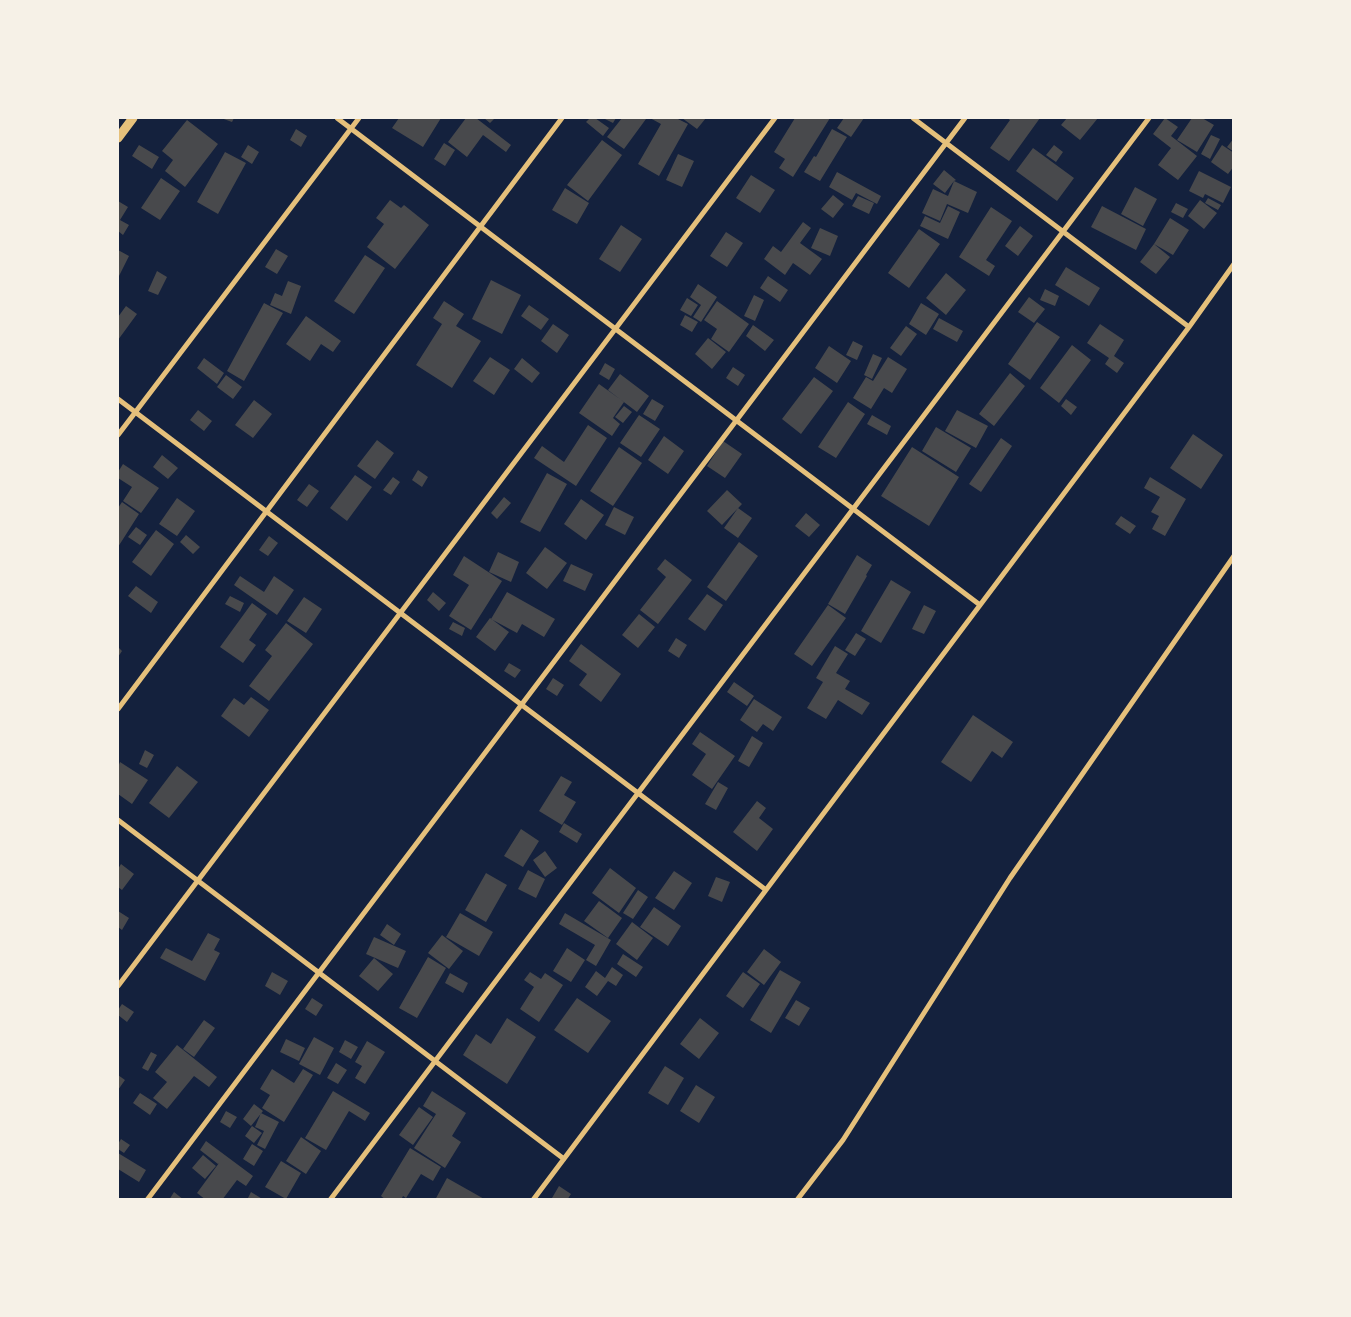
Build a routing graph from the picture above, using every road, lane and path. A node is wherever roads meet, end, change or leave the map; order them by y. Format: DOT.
graph roads {
  1 [pos="133,118"];
  2 [pos="337,118"];
  3 [pos="359,118"];
  4 [pos="562,118"];
  5 [pos="775,118"];
  6 [pos="913,118"];
  7 [pos="965,118"];
  8 [pos="1149,118"];
  9 [pos="351,128"];
  10 [pos="118,138"];
  11 [pos="946,143"];
  12 [pos="481,226"];
  13 [pos="1063,231"];
  14 [pos="1234,264"];
  15 [pos="1189,327"];
  16 [pos="615,328"];
  17 [pos="118,399"];
  18 [pos="135,412"];
  19 [pos="736,420"];
  20 [pos="118,436"];
  21 [pos="853,508"];
  22 [pos="266,511"];
  23 [pos="1234,556"];
  24 [pos="980,605"];
  25 [pos="400,613"];
  26 [pos="521,704"];
  27 [pos="118,709"];
  28 [pos="638,793"];
  29 [pos="118,820"];
  30 [pos="197,880"];
  31 [pos="766,890"];
  32 [pos="318,973"];
  33 [pos="118,986"];
  34 [pos="435,1061"];
  35 [pos="564,1159"];
  36 [pos="147,1200"];
  37 [pos="330,1200"];
  38 [pos="533,1200"];
  39 [pos="797,1200"];
  1 -- 10 [label="street"];
  2 -- 9 [label="street"];
  3 -- 9 [label="street"];
  4 -- 12 [label="street"];
  5 -- 16 [label="street"];
  6 -- 11 [label="street"];
  7 -- 11 [label="street"];
  8 -- 13 [label="street"];
  9 -- 12 [label="street"];
  9 -- 18 [label="street"];
  11 -- 13 [label="street"];
  11 -- 19 [label="street"];
  12 -- 16 [label="street"];
  12 -- 22 [label="street"];
  13 -- 15 [label="street"];
  13 -- 21 [label="street"];
  14 -- 15 [label="street"];
  15 -- 24 [label="street"];
  16 -- 19 [label="street"];
  16 -- 25 [label="street"];
  17 -- 18 [label="street"];
  18 -- 20 [label="street"];
  18 -- 22 [label="street"];
  19 -- 21 [label="street"];
  19 -- 26 [label="street"];
  21 -- 24 [label="street"];
  21 -- 28 [label="street"];
  22 -- 25 [label="street"];
  22 -- 27 [label="street"];
  23 -- 39 [label="street"];
  24 -- 31 [label="street"];
  25 -- 26 [label="street"];
  25 -- 30 [label="street"];
  26 -- 28 [label="street"];
  26 -- 32 [label="street"];
  28 -- 31 [label="street"];
  28 -- 34 [label="street"];
  29 -- 30 [label="street"];
  30 -- 32 [label="street"];
  30 -- 33 [label="street"];
  31 -- 35 [label="street"];
  32 -- 34 [label="street"];
  32 -- 36 [label="street"];
  34 -- 35 [label="street"];
  34 -- 37 [label="street"];
  35 -- 38 [label="street"];
}
